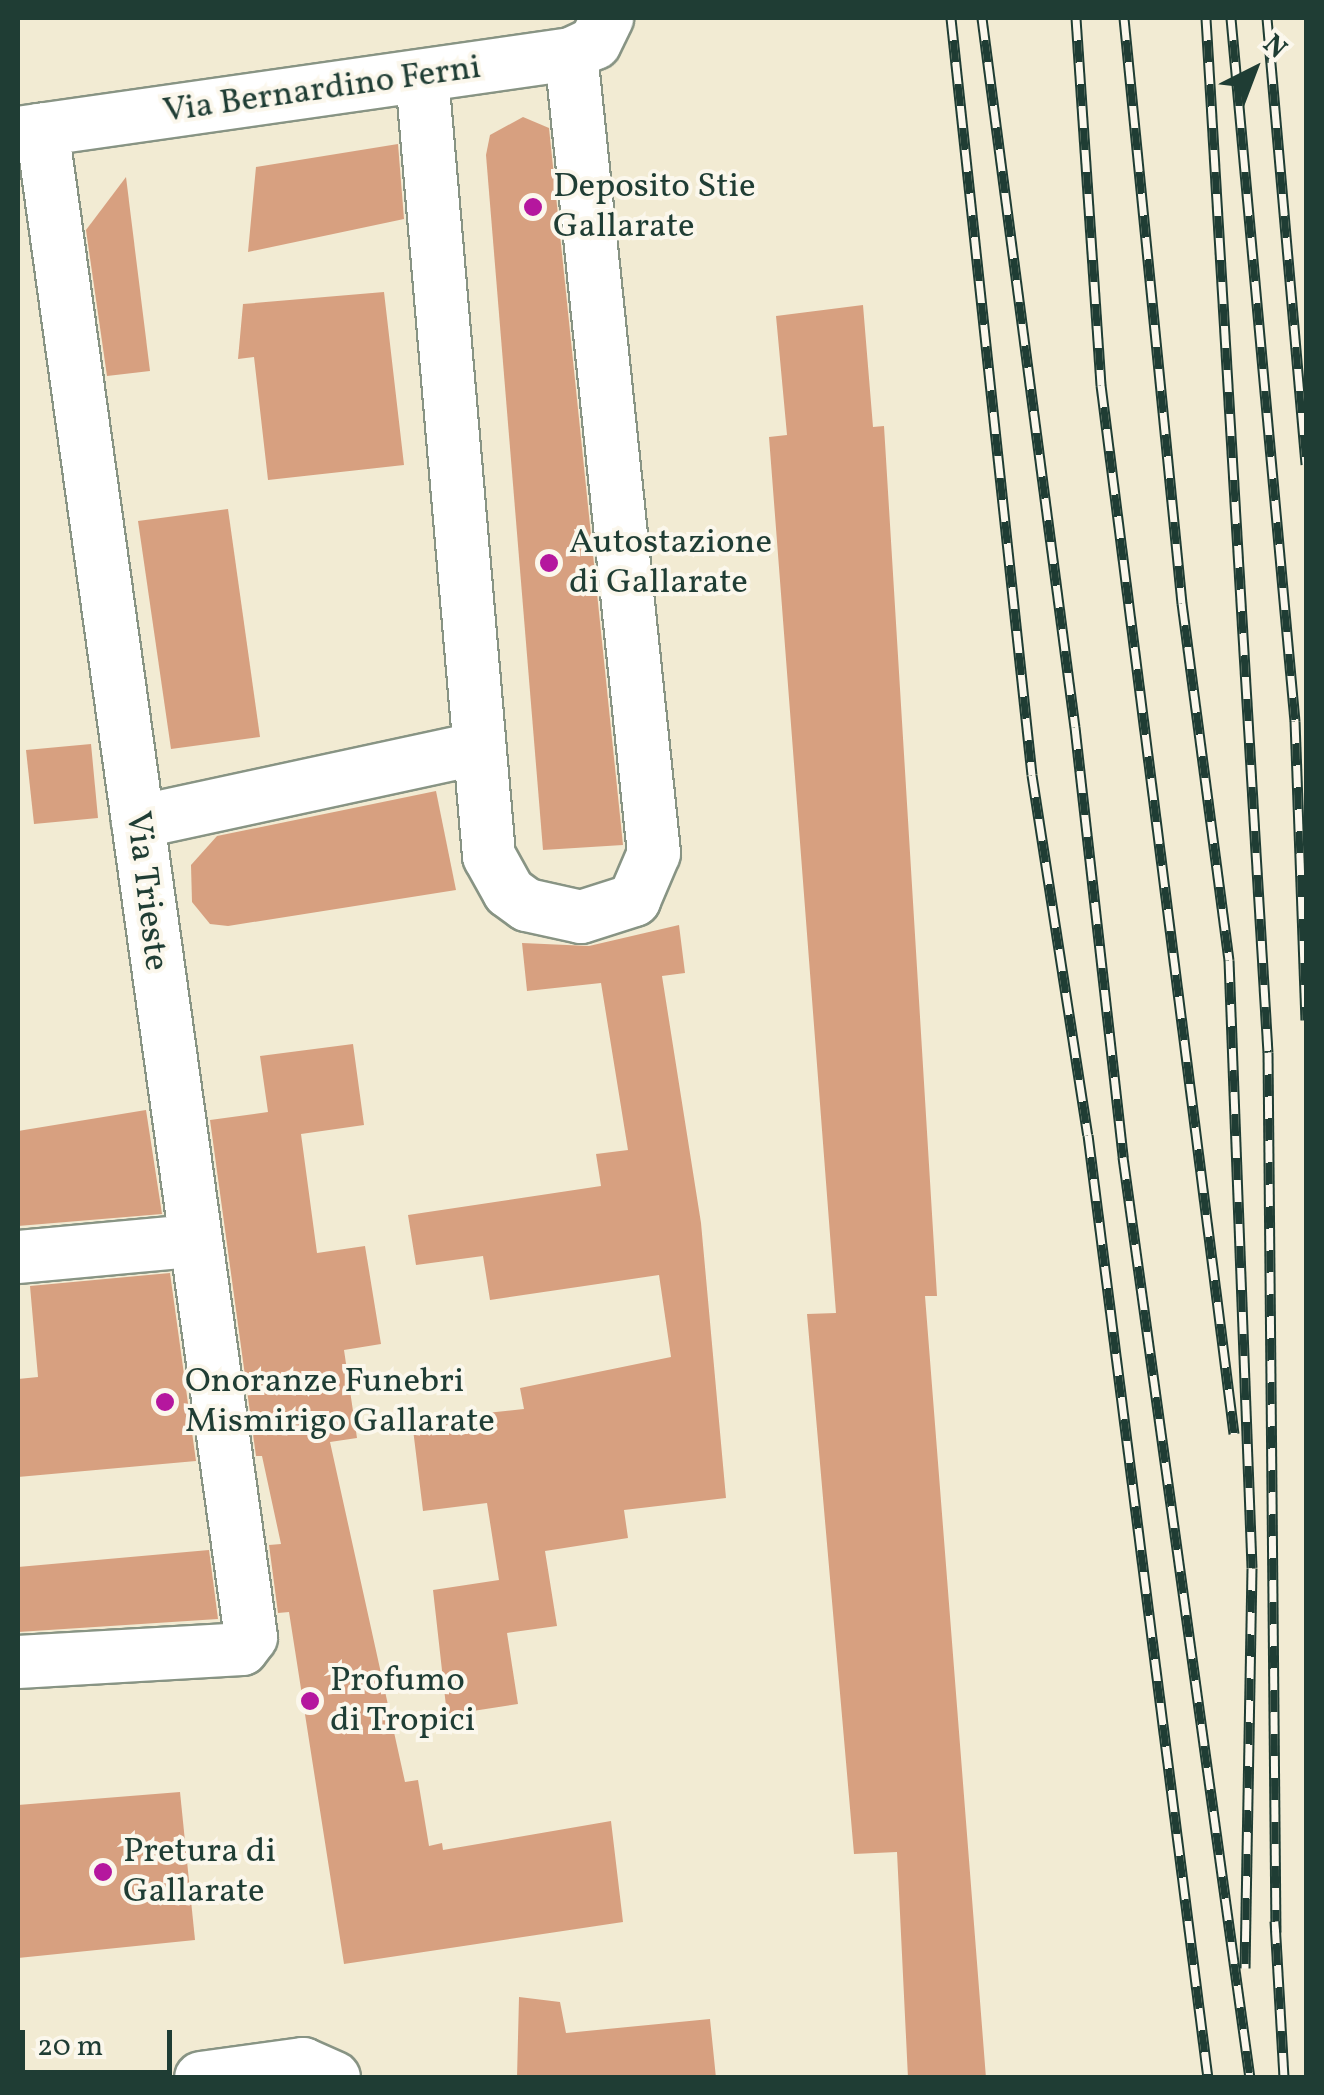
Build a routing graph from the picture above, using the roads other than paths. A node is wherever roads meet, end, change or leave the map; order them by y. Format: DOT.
graph roads {
  1 [pos="607,18"];
  2 [pos="571,54"];
  3 [pos="422,77"];
  4 [pos="30,131"];
  5 [pos="477,749"];
  6 [pos="138,822"];
  7 [pos="192,1240"];
  8 [pos="18,1258"];
  9 [pos="18,1662"];
  10 [pos="202,2078"];
  11 [pos="334,2078"];
  1 -- 2 [label="street"];
  2 -- 3 [label="street, Via Bernardino Ferni"];
  2 -- 5 [label="street"];
  3 -- 4 [label="street, Via Bernardino Ferni"];
  3 -- 5 [label="street"];
  4 -- 6 [label="street, Via Trieste"];
  5 -- 6 [label="street"];
  6 -- 7 [label="street, Via Trieste"];
  7 -- 8 [label="street"];
  7 -- 9 [label="street, Via Trieste"];
  10 -- 11 [label="street"];
}
